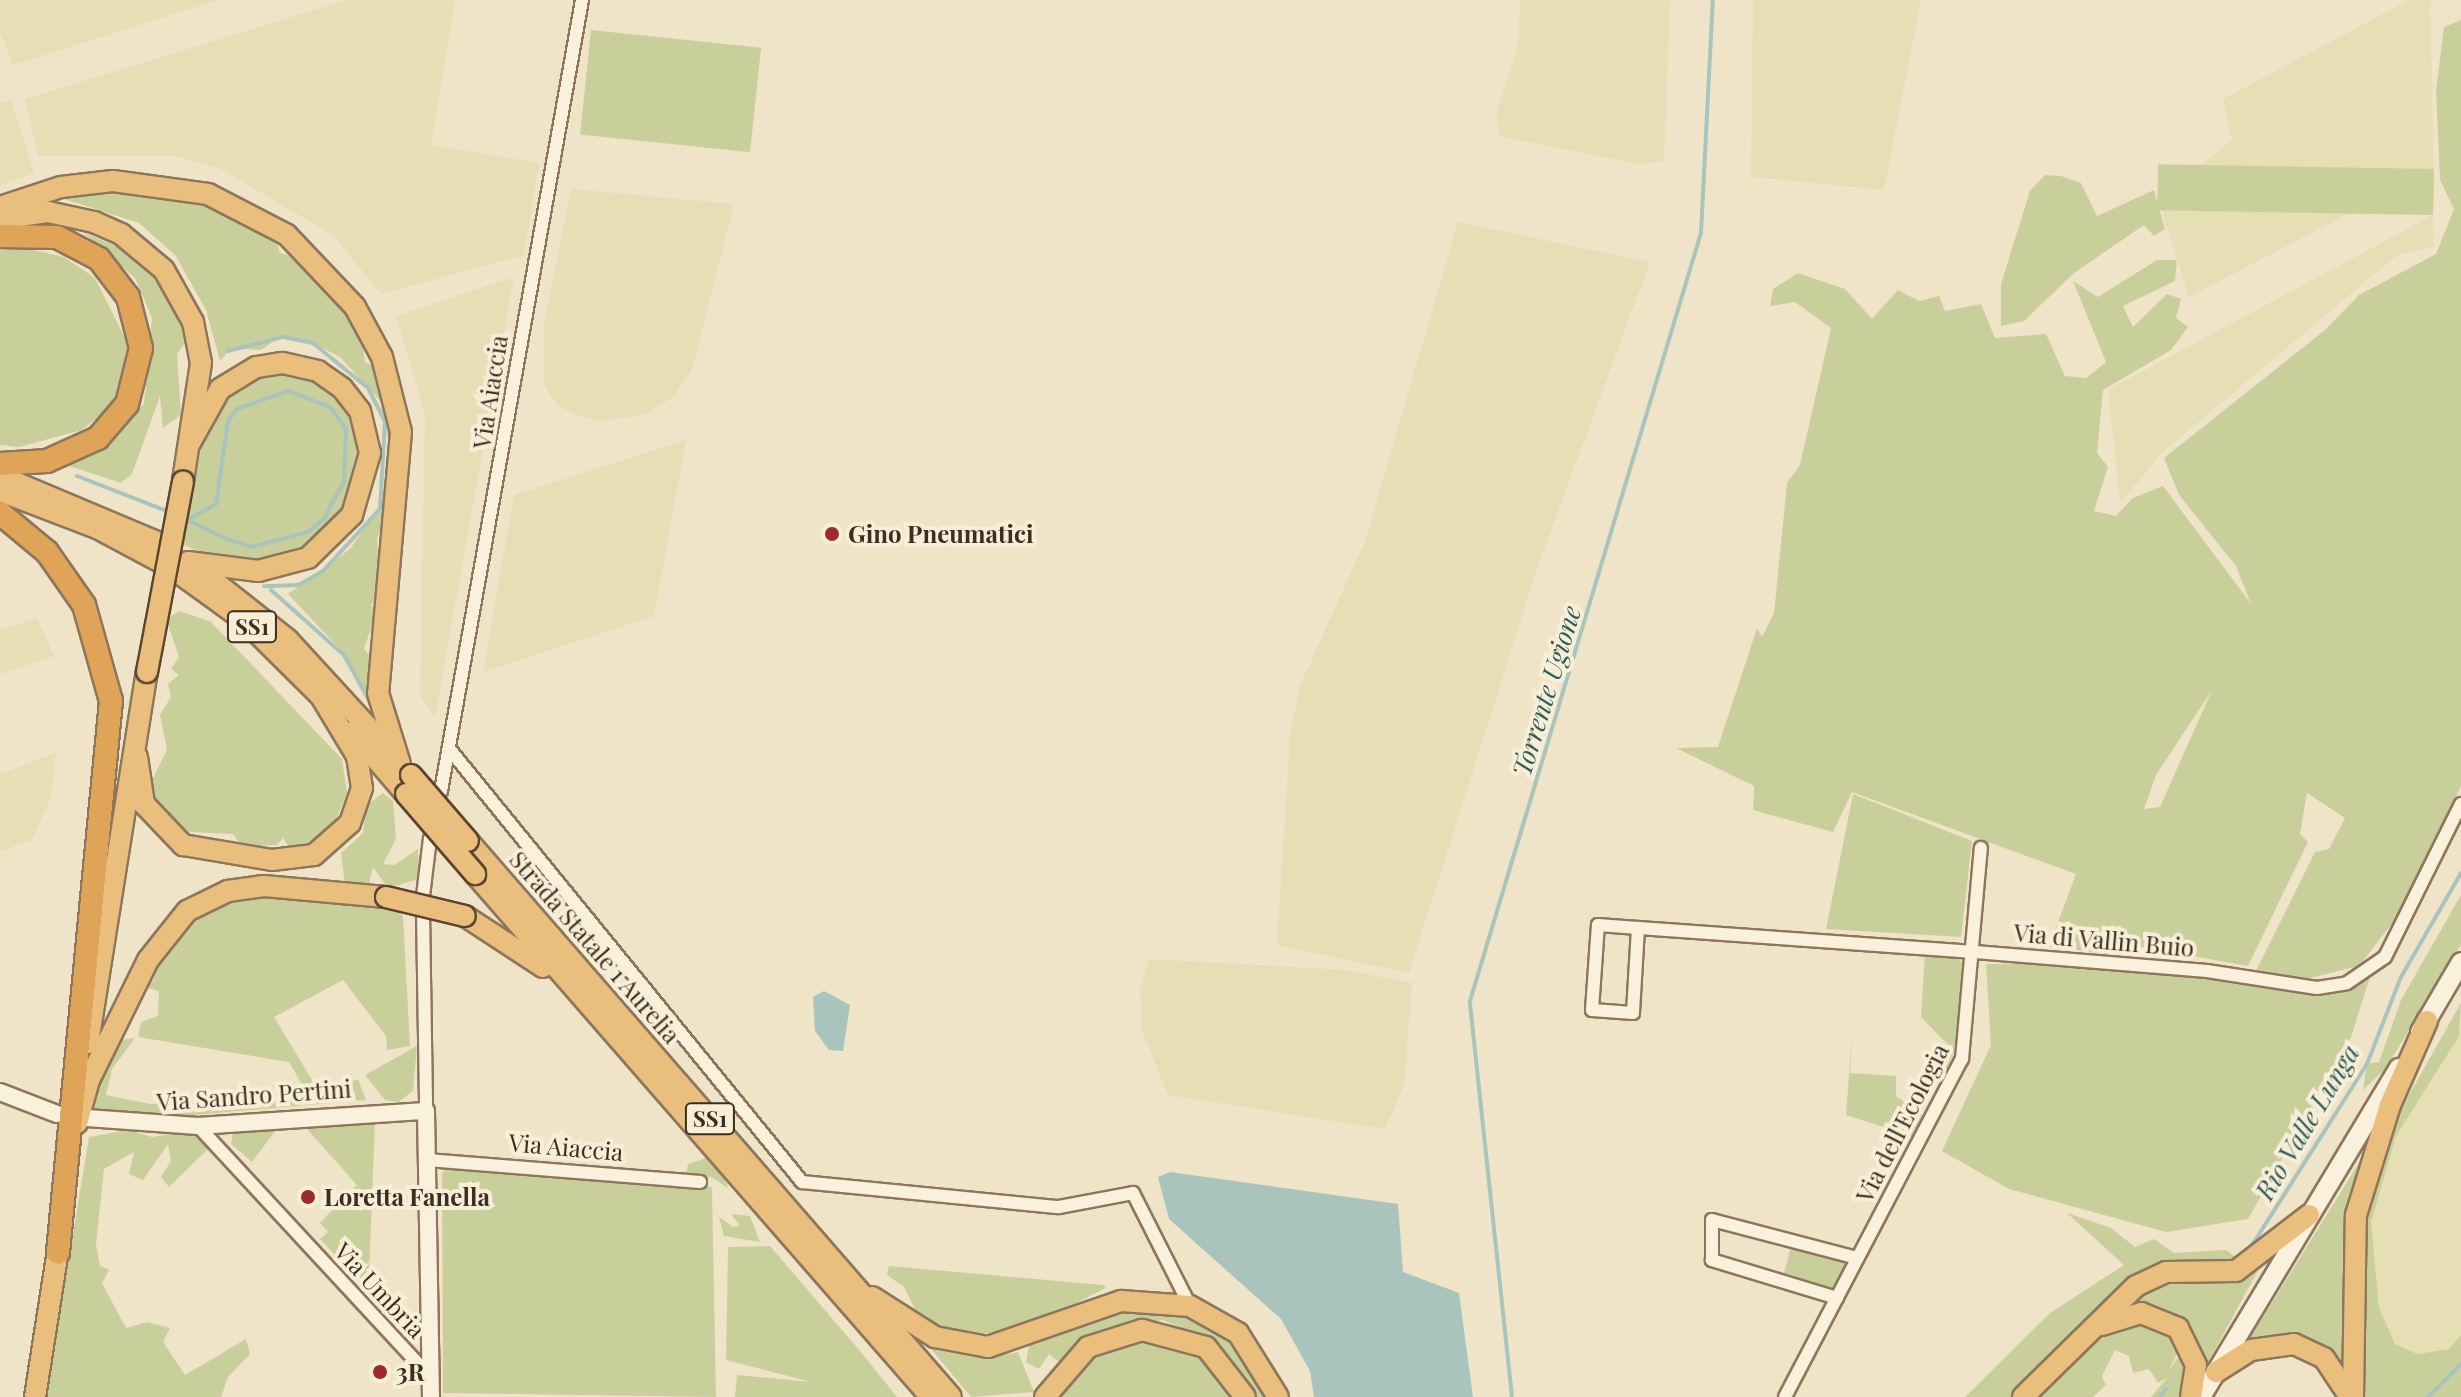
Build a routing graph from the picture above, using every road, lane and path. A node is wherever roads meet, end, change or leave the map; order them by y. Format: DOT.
graph roads {
  1 [pos="582,0"];
  2 [pos="0,207"];
  3 [pos="76,218"];
  4 [pos="0,219"];
  5 [pos="0,228"];
  6 [pos="0,236"];
  7 [pos="190,443"];
  8 [pos="0,464"];
  9 [pos="0,476"];
  10 [pos="0,491"];
  11 [pos="0,513"];
  12 [pos="173,559"];
  13 [pos="319,693"];
  14 [pos="136,725"];
  15 [pos="451,751"];
  16 [pos="406,777"];
  17 [pos="441,791"];
  18 [pos="2461,804"];
  19 [pos="430,838"];
  20 [pos="1981,848"];
  21 [pos="423,896"];
  22 [pos="423,911"];
  23 [pos="1638,928"];
  24 [pos="1975,952"];
  25 [pos="2461,962"];
  26 [pos="593,1008"];
  27 [pos="2427,1021"];
  28 [pos="0,1092"];
  29 [pos="426,1111"];
  30 [pos="57,1114"];
  31 [pos="82,1121"];
  32 [pos="198,1126"];
  33 [pos="427,1160"];
  34 [pos="700,1182"];
  35 [pos="2309,1215"];
  36 [pos="58,1252"];
  37 [pos="1857,1258"];
  38 [pos="854,1285"];
  39 [pos="1837,1298"];
  40 [pos="1190,1306"];
  41 [pos="2095,1329"];
  42 [pos="2216,1372"];
  43 [pos="431,1378"];
  44 [pos="35,1397"];
  45 [pos="431,1397"];
  46 [pos="931,1397"];
  47 [pos="951,1397"];
  48 [pos="1045,1397"];
  49 [pos="1245,1397"];
  50 [pos="1278,1397"];
  51 [pos="1785,1397"];
  52 [pos="2023,1397"];
  53 [pos="2191,1397"];
  54 [pos="2201,1397"];
  55 [pos="2352,1397"];
  1 -- 15 [label="street, Via Aiaccia"];
  2 -- 16 [label="highway"];
  3 -- 4 [label="highway"];
  3 -- 5 [label="highway"];
  3 -- 7 [label="highway"];
  6 -- 8 [label="highway"];
  7 -- 12 [label="highway"];
  7 -- 14 [label="highway, bridge"];
  9 -- 12 [label="highway, Strada Statale 1 Aurelia / SS1"];
  10 -- 12 [label="highway, Strada Statale 1 Aurelia / SS1"];
  11 -- 36 [label="highway"];
  12 -- 13 [label="highway, Strada Statale 1 Aurelia / SS1"];
  12 -- 16 [label="highway, Strada Statale 1 Aurelia / SS1"];
  13 -- 14 [label="highway"];
  13 -- 16 [label="highway, Strada Statale 1 Aurelia / SS1"];
  14 -- 31 [label="highway"];
  15 -- 17 [label="street, Via Aiaccia"];
  15 -- 40 [label="street"];
  16 -- 26 [label="highway, Strada Statale 1 Aurelia / SS1, bridge"];
  16 -- 38 [label="highway, Strada Statale 1 Aurelia / SS1, bridge"];
  18 -- 24 [label="street, Via di Vallin Buio"];
  19 -- 21 [label="street"];
  20 -- 24 [label="street, Via dell'Ecologia"];
  22 -- 29 [label="street"];
  23 -- 23 [label="street, Via di Vallin Buio"];
  23 -- 24 [label="street, Via di Vallin Buio"];
  24 -- 37 [label="street, Via dell'Ecologia"];
  25 -- 27 [label="main road"];
  26 -- 31 [label="highway, bridge"];
  26 -- 46 [label="highway, Strada Statale 1 Aurelia / SS1"];
  27 -- 35 [label="main road"];
  27 -- 55 [label="highway"];
  28 -- 30 [label="street"];
  29 -- 32 [label="street, Via Sandro Pertini"];
  29 -- 33 [label="street"];
  31 -- 32 [label="street, Via Sandro Pertini"];
  31 -- 36 [label="highway"];
  32 -- 43 [label="street, Via Umbria"];
  33 -- 34 [label="street, Via Aiaccia"];
  33 -- 43 [label="street"];
  35 -- 41 [label="highway"];
  35 -- 42 [label="main road"];
  36 -- 44 [label="highway"];
  37 -- 39 [label="street, Via dell'Ecologia"];
  37 -- 39 [label="street"];
  38 -- 40 [label="highway"];
  38 -- 47 [label="highway, Strada Statale 1 Aurelia / SS1"];
  39 -- 51 [label="street, Via dell'Ecologia"];
  40 -- 50 [label="highway"];
  41 -- 52 [label="highway"];
  41 -- 53 [label="highway"];
  42 -- 54 [label="main road"];
  42 -- 55 [label="highway"];
  43 -- 45 [label="street"];
  48 -- 49 [label="highway"];
}
